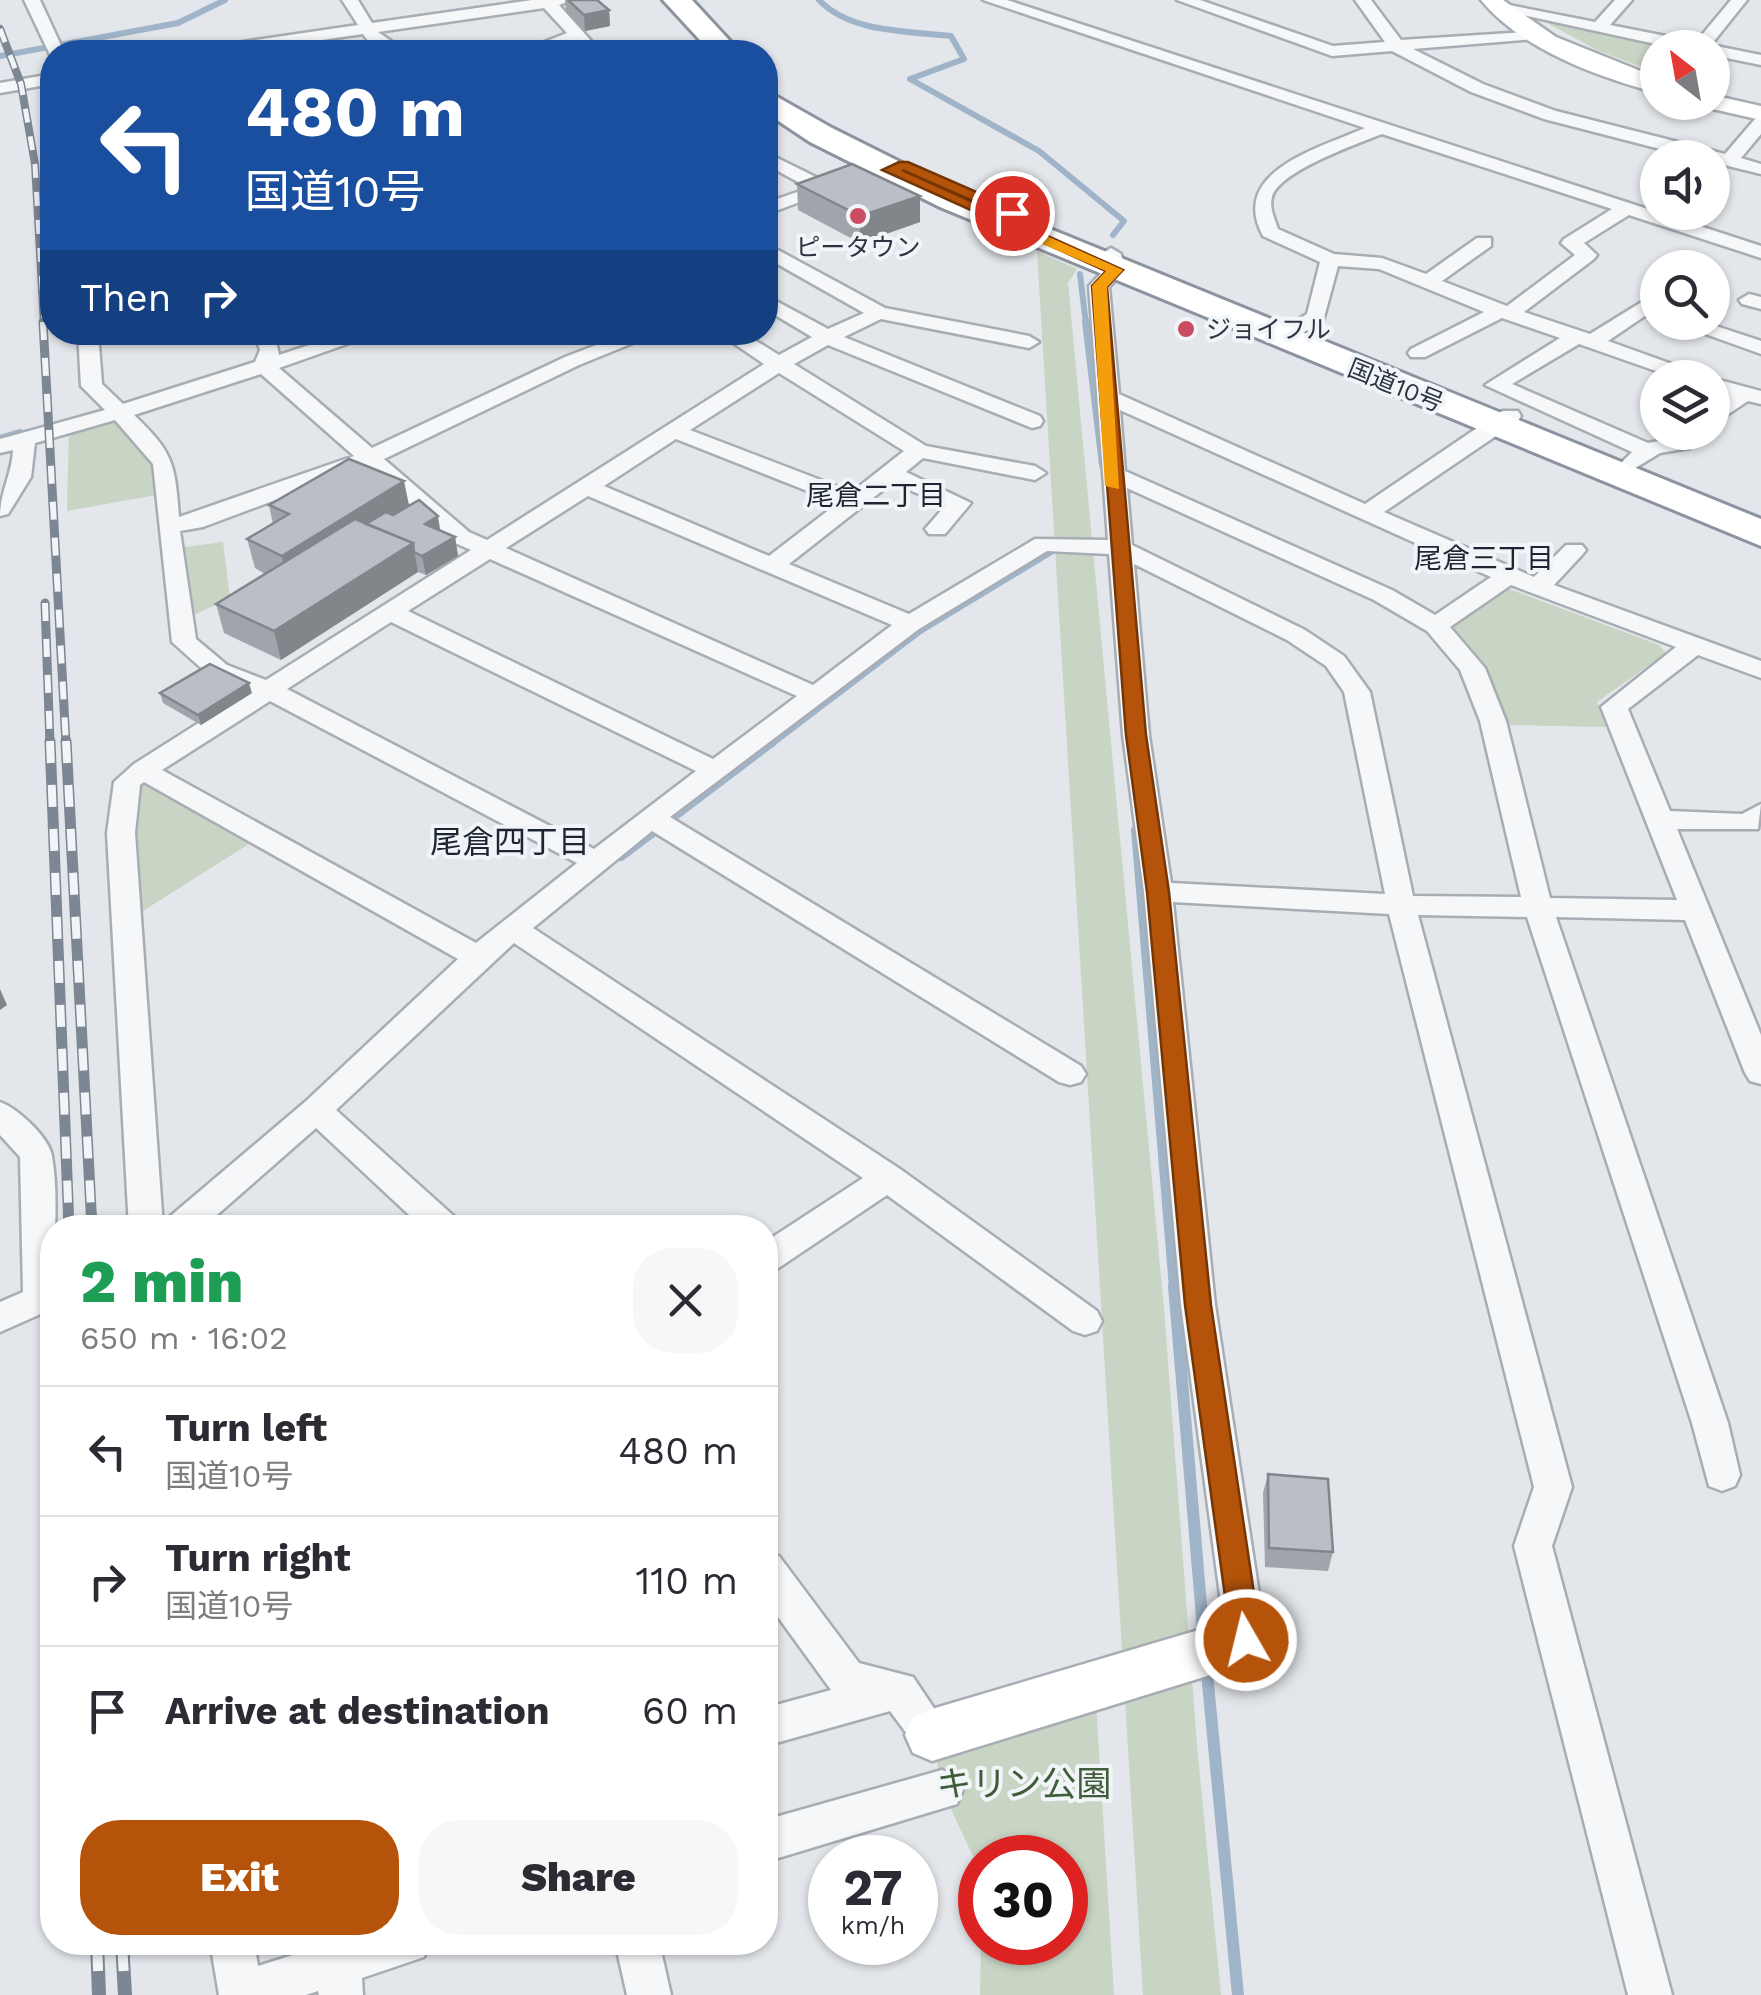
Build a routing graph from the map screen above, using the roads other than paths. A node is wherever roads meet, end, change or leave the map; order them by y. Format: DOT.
graph roads {
  1 [pos="32,0"];
  2 [pos="350,0"];
  3 [pos="658,0"];
  4 [pos="676,0"];
  5 [pos="991,0"];
  6 [pos="1184,0"];
  7 [pos="1225,0"];
  8 [pos="1363,0"];
  9 [pos="1624,0"];
  10 [pos="1739,0"];
  11 [pos="553,1"];
  12 [pos="1495,4"];
  13 [pos="1205,8"];
  14 [pos="1176,18"];
  15 [pos="1598,27"];
  16 [pos="368,28"];
  17 [pos="1714,30"];
  18 [pos="1534,34"];
  19 [pos="577,35"];
  20 [pos="1640,35"];
  21 [pos="50,40"];
  22 [pos="288,40"];
  23 [pos="375,40"];
  24 [pos="562,40"];
  25 [pos="582,40"];
  26 [pos="694,40"];
  27 [pos="714,40"];
  28 [pos="1398,48"];
  29 [pos="1730,54"];
  30 [pos="1761,60"];
  31 [pos="40,80"];
  32 [pos="1640,80"];
  33 [pos="0,88"];
  34 [pos="778,92"];
  35 [pos="1730,106"];
  36 [pos="778,107"];
  37 [pos="1761,112"];
  38 [pos="1761,123"];
  39 [pos="1378,128"];
  40 [pos="1655,140"];
  41 [pos="1730,160"];
  42 [pos="778,164"];
  43 [pos="896,167"];
  44 [pos="1761,168"];
  45 [pos="825,189"];
  46 [pos="778,205"];
  47 [pos="1626,210"];
  48 [pos="1484,242"];
  49 [pos="1761,252"];
  50 [pos="778,256"];
  51 [pos="1330,259"];
  52 [pos="1113,262"];
  53 [pos="1428,282"];
  54 [pos="778,308"];
  55 [pos="1640,308"];
  56 [pos="1505,312"];
  57 [pos="879,313"];
  58 [pos="1294,330"];
  59 [pos="826,336"];
  60 [pos="1730,338"];
  61 [pos="1586,339"];
  62 [pos="1029,342"];
  63 [pos="89,345"];
  64 [pos="268,345"];
  65 [pos="330,345"];
  66 [pos="615,345"];
  67 [pos="747,345"];
  68 [pos="1761,348"];
  69 [pos="1418,353"];
  70 [pos="1646,360"];
  71 [pos="1761,362"];
  72 [pos="777,365"];
  73 [pos="264,366"];
  74 [pos="1736,390"];
  75 [pos="1110,398"];
  76 [pos="118,413"];
  77 [pos="1032,421"];
  78 [pos="1504,421"];
  79 [pos="676,432"];
  80 [pos="24,439"];
  81 [pos="0,446"];
  82 [pos="1664,450"];
  83 [pos="920,451"];
  84 [pos="368,458"];
  85 [pos="1632,463"];
  86 [pos="1035,473"];
  87 [pos="1112,473"];
  88 [pos="890,474"];
  89 [pos="590,488"];
  90 [pos="856,501"];
  91 [pos="0,510"];
  92 [pos="1365,514"];
  93 [pos="1761,518"];
  94 [pos="168,525"];
  95 [pos="937,529"];
  96 [pos="1761,534"];
  97 [pos="1120,548"];
  98 [pos="490,549"];
  99 [pos="1574,550"];
  100 [pos="771,566"];
  101 [pos="1508,576"];
  102 [pos="1538,586"];
  103 [pos="392,612"];
  104 [pos="910,624"];
  105 [pos="1436,626"];
  106 [pos="1695,645"];
  107 [pos="1761,670"];
  108 [pos="271,690"];
  109 [pos="815,695"];
  110 [pos="143,770"];
  111 [pos="716,770"];
  112 [pos="1761,813"];
  113 [pos="651,818"];
  114 [pos="1662,820"];
  115 [pos="597,862"];
  116 [pos="1158,892"];
  117 [pos="1400,906"];
  118 [pos="1538,906"];
  119 [pos="1693,910"];
  120 [pos="514,929"];
  121 [pos="478,956"];
  122 [pos="1070,1074"];
  123 [pos="1761,1074"];
  124 [pos="316,1110"];
  125 [pos="0,1114"];
  126 [pos="888,1178"];
  127 [pos="40,1215"];
  128 [pos="145,1215"];
  129 [pos="195,1215"];
  130 [pos="431,1215"];
  131 [pos="778,1250"];
  132 [pos="40,1300"];
  133 [pos="0,1318"];
  134 [pos="1085,1321"];
  135 [pos="1722,1474"];
  136 [pos="778,1586"];
  137 [pos="1246,1640"];
  138 [pos="899,1690"];
  139 [pos="778,1723"];
  140 [pos="932,1735"];
  141 [pos="942,1790"];
  142 [pos="778,1836"];
  143 [pos="385,1955"];
  144 [pos="640,1955"];
  145 [pos="235,1959"];
  146 [pos="340,1979"];
  147 [pos="649,1995"];
  148 [pos="1650,1995"];
  1 -- 21 [label="street"];
  2 -- 16 [label="street"];
  3 -- 26 [label="highway"];
  4 -- 27 [label="highway"];
  5 -- 39 [label="street"];
  6 -- 13 [label="street"];
  7 -- 13 [label="street"];
  8 -- 28 [label="street"];
  9 -- 15 [label="street"];
  10 -- 17 [label="street"];
  11 -- 16 [label="street"];
  11 -- 19 [label="street"];
  12 -- 15 [label="street"];
  12 -- 18 [label="street"];
  13 -- 14 [label="street"];
  13 -- 28 [label="street"];
  15 -- 20 [label="street"];
  16 -- 22 [label="street"];
  16 -- 23 [label="street"];
  18 -- 28 [label="street"];
  18 -- 32 [label="street"];
  19 -- 24 [label="street"];
  19 -- 25 [label="street"];
  28 -- 40 [label="street"];
  29 -- 30 [label="street"];
  31 -- 33 [label="street"];
  34 -- 43 [label="highway, 国道10号"];
  35 -- 37 [label="street"];
  36 -- 43 [label="highway, 国道10号"];
  38 -- 41 [label="street"];
  39 -- 47 [label="street"];
  39 -- 51 [label="street"];
  41 -- 44 [label="street"];
  42 -- 45 [label="street"];
  43 -- 45 [label="street"];
  43 -- 52 [label="highway, 国道10号"];
  45 -- 46 [label="street"];
  47 -- 49 [label="street"];
  47 -- 56 [label="street"];
  48 -- 53 [label="street"];
  50 -- 57 [label="street"];
  51 -- 53 [label="street"];
  51 -- 58 [label="street"];
  52 -- 58 [label="highway, 国道10号"];
  52 -- 75 [label="street"];
  52 -- 78 [label="highway, 国道10号"];
  53 -- 56 [label="street"];
  54 -- 59 [label="street"];
  55 -- 61 [label="street"];
  56 -- 61 [label="street"];
  56 -- 69 [label="street"];
  57 -- 59 [label="street"];
  57 -- 62 [label="street"];
  58 -- 78 [label="highway, 国道10号"];
  59 -- 72 [label="street"];
  59 -- 77 [label="street"];
  60 -- 68 [label="street"];
  61 -- 70 [label="street"];
  61 -- 85 [label="street"];
  63 -- 76 [label="street"];
  64 -- 73 [label="street"];
  65 -- 73 [label="street"];
  66 -- 84 [label="street"];
  67 -- 72 [label="street"];
  71 -- 74 [label="street"];
  72 -- 79 [label="street"];
  72 -- 83 [label="street"];
  73 -- 76 [label="street"];
  73 -- 84 [label="street"];
  75 -- 87 [label="street"];
  75 -- 92 [label="street"];
  76 -- 80 [label="street"];
  76 -- 94 [label="street"];
  78 -- 85 [label="highway, 国道10号"];
  78 -- 92 [label="street"];
  79 -- 89 [label="street"];
  79 -- 90 [label="street"];
  80 -- 81 [label="street"];
  80 -- 91 [label="street"];
  82 -- 85 [label="street"];
  83 -- 86 [label="street"];
  83 -- 88 [label="street"];
  84 -- 94 [label="street"];
  84 -- 98 [label="street"];
  85 -- 93 [label="highway, 国道10号"];
  85 -- 96 [label="highway, 国道10号"];
  87 -- 97 [label="street"];
  87 -- 105 [label="street"];
  88 -- 90 [label="street"];
  88 -- 95 [label="street"];
  89 -- 98 [label="street"];
  89 -- 100 [label="street"];
  90 -- 100 [label="street"];
  92 -- 101 [label="street"];
  94 -- 108 [label="street"];
  97 -- 104 [label="street"];
  97 -- 116 [label="street"];
  97 -- 117 [label="street"];
  98 -- 103 [label="street"];
  98 -- 109 [label="street"];
  99 -- 102 [label="street"];
  100 -- 104 [label="street"];
  101 -- 102 [label="street"];
  101 -- 105 [label="street"];
  102 -- 106 [label="street"];
  103 -- 108 [label="street"];
  103 -- 111 [label="street"];
  104 -- 109 [label="street"];
  105 -- 118 [label="street"];
  106 -- 107 [label="street"];
  106 -- 114 [label="street"];
  108 -- 110 [label="street"];
  108 -- 115 [label="street"];
  109 -- 111 [label="street"];
  110 -- 121 [label="street"];
  110 -- 128 [label="street"];
  111 -- 113 [label="street"];
  112 -- 114 [label="street"];
  113 -- 115 [label="street"];
  113 -- 122 [label="street"];
  114 -- 119 [label="street"];
  115 -- 120 [label="street"];
  116 -- 117 [label="street"];
  116 -- 137 [label="street"];
  117 -- 118 [label="street"];
  117 -- 148 [label="street"];
  118 -- 119 [label="street"];
  118 -- 135 [label="street"];
  119 -- 123 [label="street"];
  120 -- 121 [label="street"];
  120 -- 126 [label="street"];
  121 -- 124 [label="street"];
  124 -- 129 [label="street"];
  124 -- 130 [label="street"];
  125 -- 127 [label="street"];
  126 -- 131 [label="street"];
  126 -- 134 [label="street"];
  132 -- 133 [label="street"];
  136 -- 138 [label="street"];
  137 -- 140 [label="street"];
  138 -- 139 [label="street"];
  138 -- 140 [label="street"];
  141 -- 142 [label="street"];
  143 -- 146 [label="street"];
  144 -- 147 [label="street"];
  145 -- 146 [label="street"];
}
